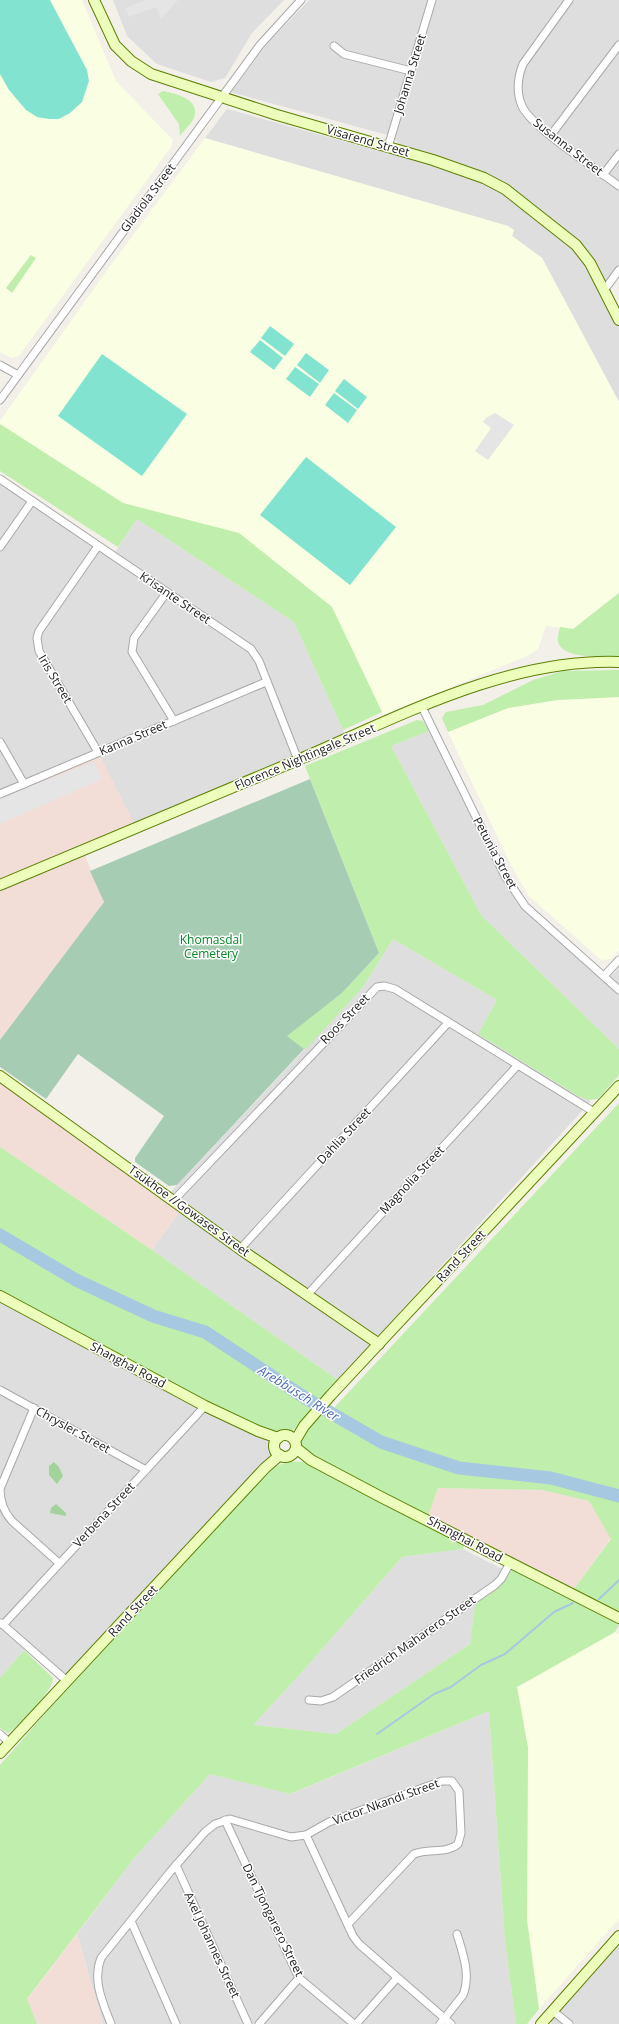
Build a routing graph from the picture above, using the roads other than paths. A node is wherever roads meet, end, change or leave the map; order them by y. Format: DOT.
graph roads {
  1 [pos="94,0"];
  2 [pos="301,0"];
  3 [pos="432,0"];
  4 [pos="569,0"];
  5 [pos="619,45"];
  6 [pos="334,46"];
  7 [pos="411,71"];
  8 [pos="223,97"];
  9 [pos="551,135"];
  10 [pos="388,147"];
  11 [pos="619,154"];
  12 [pos="604,174"];
  13 [pos="619,186"];
  14 [pos="619,270"];
  15 [pos="605,289"];
  16 [pos="619,320"];
  17 [pos="0,365"];
  18 [pos="18,374"];
  19 [pos="0,400"];
  20 [pos="0,479"];
  21 [pos="32,501"];
  22 [pos="98,546"];
  23 [pos="0,547"];
  24 [pos="167,592"];
  25 [pos="619,662"];
  26 [pos="266,682"];
  27 [pos="422,707"];
  28 [pos="174,721"];
  29 [pos="0,742"];
  30 [pos="98,752"];
  31 [pos="298,760"];
  32 [pos="24,784"];
  33 [pos="0,794"];
  34 [pos="0,885"];
  35 [pos="619,960"];
  36 [pos="604,976"];
  37 [pos="619,990"];
  38 [pos="448,1023"];
  39 [pos="517,1066"];
  40 [pos="0,1076"];
  41 [pos="619,1086"];
  42 [pos="594,1112"];
  43 [pos="172,1201"];
  44 [pos="240,1249"];
  45 [pos="307,1295"];
  46 [pos="0,1296"];
  47 [pos="379,1344"];
  48 [pos="0,1390"];
  49 [pos="205,1406"];
  50 [pos="34,1408"];
  51 [pos="285,1446"];
  52 [pos="146,1470"];
  53 [pos="59,1563"];
  54 [pos="510,1563"];
  55 [pos="619,1618"];
  56 [pos="2,1623"];
  57 [pos="67,1681"];
  58 [pos="309,1700"];
  59 [pos="0,1734"];
  60 [pos="10,1743"];
  61 [pos="0,1753"];
  62 [pos="225,1820"];
  63 [pos="306,1835"];
  64 [pos="176,1865"];
  65 [pos="131,1921"];
  66 [pos="348,1924"];
  67 [pos="457,1934"];
  68 [pos="619,1936"];
  69 [pos="299,1978"];
  70 [pos="397,1978"];
  71 [pos="553,2011"];
  72 [pos="445,2022"];
  73 [pos="111,2024"];
  74 [pos="176,2024"];
  75 [pos="248,2024"];
  76 [pos="259,2024"];
  77 [pos="355,2024"];
  78 [pos="541,2024"];
  79 [pos="569,2024"];
  1 -- 8 [label="street, Visarend Street"];
  2 -- 8 [label="street, Gladiola Street"];
  3 -- 7 [label="street, Johanna Street"];
  4 -- 9 [label="street, Susanna Street"];
  5 -- 9 [label="street"];
  6 -- 7 [label="street"];
  7 -- 10 [label="street, Johanna Street"];
  8 -- 10 [label="street, Visarend Street"];
  8 -- 18 [label="street, Gladiola Street"];
  9 -- 12 [label="street, Susanna Street"];
  10 -- 15 [label="street, Visarend Street"];
  11 -- 12 [label="street"];
  12 -- 13 [label="street, Susanna Street"];
  14 -- 15 [label="street"];
  15 -- 16 [label="street, Visarend Street"];
  17 -- 18 [label="street"];
  18 -- 19 [label="street, Gladiola Street"];
  20 -- 21 [label="street, Krisante Street"];
  21 -- 22 [label="street, Krisante Street"];
  21 -- 23 [label="street"];
  22 -- 24 [label="street, Krisante Street"];
  22 -- 30 [label="street, Iris Street"];
  24 -- 26 [label="street, Krisante Street"];
  24 -- 28 [label="street"];
  25 -- 27 [label="street, Florence Nightingale Street"];
  26 -- 28 [label="street, Kanna Street"];
  26 -- 31 [label="street, Krisante Street"];
  27 -- 31 [label="street, Florence Nightingale Street"];
  27 -- 36 [label="street, Petunia Street"];
  28 -- 30 [label="street, Kanna Street"];
  29 -- 32 [label="street"];
  30 -- 32 [label="street, Kanna Street"];
  31 -- 34 [label="street, Florence Nightingale Street"];
  32 -- 33 [label="street, Kanna Street"];
  35 -- 36 [label="street"];
  36 -- 37 [label="street, Petunia Street"];
  38 -- 39 [label="street, Roos Street"];
  38 -- 43 [label="street, Roos Street"];
  38 -- 44 [label="street, Dahlia Street"];
  39 -- 42 [label="street, Roos Street"];
  39 -- 45 [label="street, Magnolia Street"];
  40 -- 43 [label="street, Tsukhoe //Gowases Street"];
  41 -- 42 [label="street, Rand Street"];
  42 -- 47 [label="street, Rand Street"];
  43 -- 44 [label="street, Tsukhoe //Gowases Street"];
  44 -- 45 [label="street, Tsukhoe //Gowases Street"];
  45 -- 47 [label="street, Tsukhoe //Gowases Street"];
  46 -- 49 [label="street, Shanghai Road"];
  47 -- 51 [label="street, Rand Street"];
  48 -- 50 [label="street, Chrysler Street"];
  49 -- 51 [label="street, Shanghai Road"];
  49 -- 52 [label="street, Verbena Street"];
  50 -- 52 [label="street, Chrysler Street"];
  50 -- 53 [label="street"];
  51 -- 54 [label="street, Shanghai Road"];
  51 -- 57 [label="street, Rand Street"];
  52 -- 53 [label="street, Verbena Street"];
  53 -- 56 [label="street, Verbena Street"];
  54 -- 55 [label="street, Shanghai Road"];
  54 -- 58 [label="street, Friedrich Maharero Street"];
  56 -- 57 [label="street"];
  57 -- 60 [label="street, Rand Street"];
  59 -- 60 [label="street"];
  60 -- 61 [label="street, Rand Street"];
  62 -- 63 [label="street"];
  62 -- 64 [label="street"];
  62 -- 69 [label="street, Dan Tjongarero Street"];
  63 -- 66 [label="street"];
  63 -- 66 [label="street, Victor Nkandi Street"];
  64 -- 65 [label="street"];
  64 -- 75 [label="street, Axel Johannes Street"];
  65 -- 73 [label="street"];
  65 -- 74 [label="street"];
  66 -- 70 [label="street"];
  67 -- 72 [label="street"];
  68 -- 71 [label="street"];
  69 -- 76 [label="street"];
  69 -- 77 [label="street, Dan Tjongarero Street"];
  70 -- 72 [label="street"];
  70 -- 77 [label="street"];
  71 -- 78 [label="street"];
  71 -- 79 [label="street"];
}
